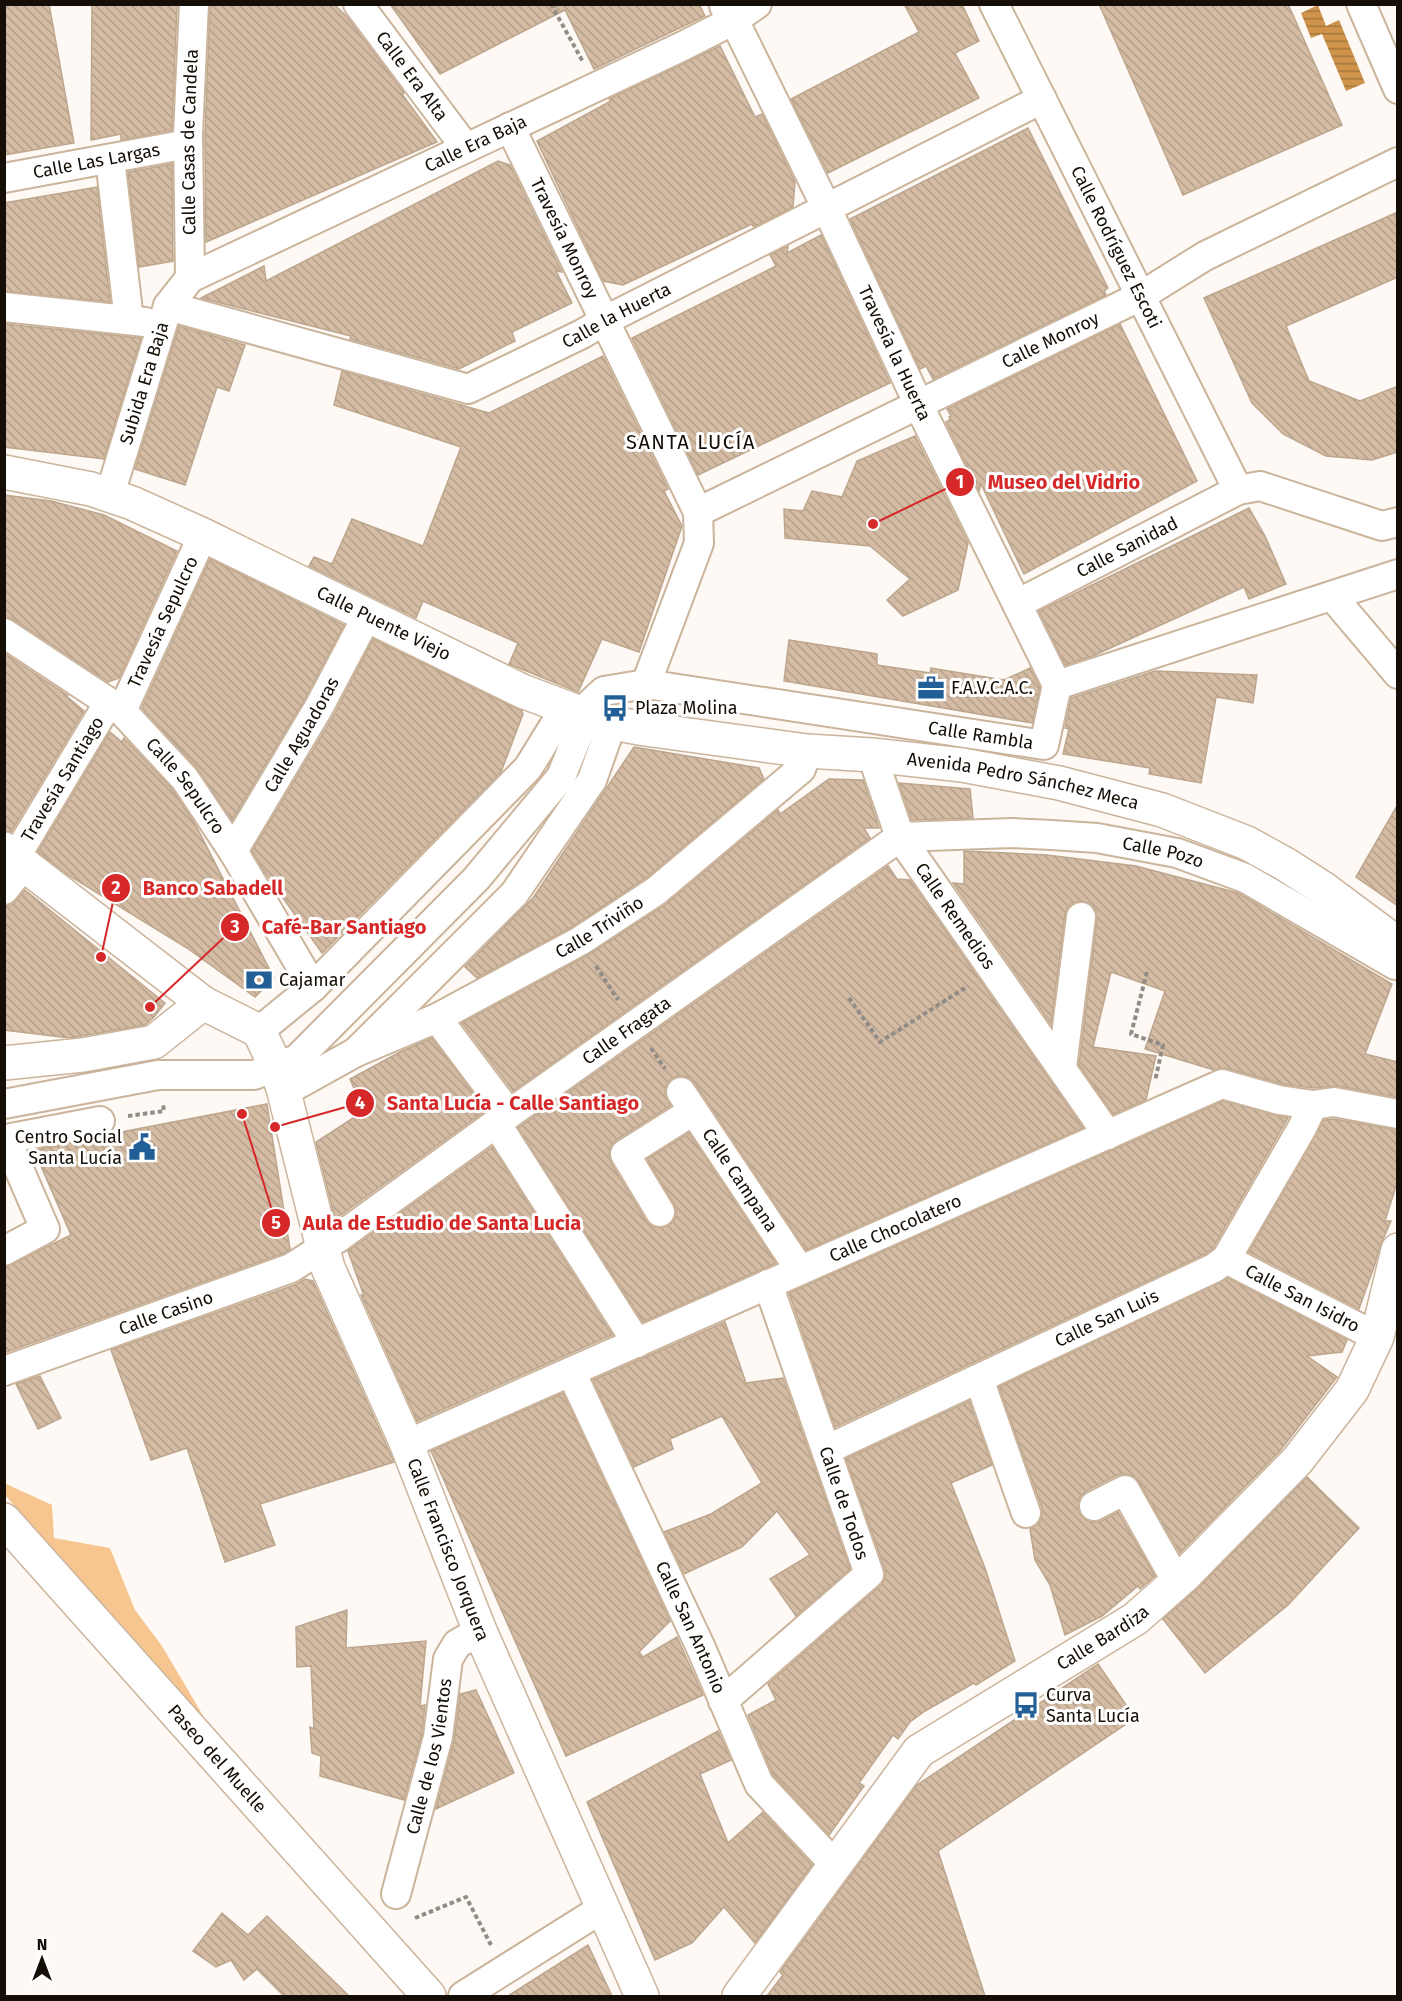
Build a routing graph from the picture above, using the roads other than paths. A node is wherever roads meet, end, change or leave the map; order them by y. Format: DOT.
graph roads {
  1 [pos="194,4"];
  2 [pos="358,4"];
  3 [pos="994,4"];
  4 [pos="1361,4"];
  5 [pos="738,10"];
  6 [pos="1398,88"];
  7 [pos="1042,99"];
  8 [pos="510,127"];
  9 [pos="188,144"];
  10 [pos="466,148"];
  11 [pos="110,159"];
  12 [pos="1398,162"];
  13 [pos="4,178"];
  14 [pos="827,209"];
  15 [pos="190,278"];
  16 [pos="1141,296"];
  17 [pos="4,307"];
  18 [pos="165,315"];
  19 [pos="129,320"];
  20 [pos="604,321"];
  21 [pos="919,405"];
  22 [pos="4,472"];
  23 [pos="1238,490"];
  24 [pos="110,494"];
  25 [pos="698,512"];
  26 [pos="1398,522"];
  27 [pos="203,534"];
  28 [pos="1398,574"];
  29 [pos="1332,596"];
  30 [pos="1017,604"];
  31 [pos="367,616"];
  32 [pos="4,633"];
  33 [pos="1398,674"];
  34 [pos="646,684"];
  35 [pos="1057,686"];
  36 [pos="116,707"];
  37 [pos="588,716"];
  38 [pos="807,751"];
  39 [pos="872,754"];
  40 [pos="900,837"];
  41 [pos="233,851"];
  42 [pos="12,866"];
  43 [pos="1081,917"];
  44 [pos="1398,944"];
  45 [pos="1398,959"];
  46 [pos="313,987"];
  47 [pos="203,1003"];
  48 [pos="437,1018"];
  49 [pos="259,1031"];
  50 [pos="356,1052"];
  51 [pos="4,1063"];
  52 [pos="1062,1067"];
  53 [pos="280,1080"];
  54 [pos="4,1104"];
  55 [pos="1313,1105"];
  56 [pos="1398,1113"];
  57 [pos="502,1118"];
  58 [pos="100,1121"];
  59 [pos="1108,1135"];
  60 [pos="660,1212"];
  61 [pos="323,1246"];
  62 [pos="1398,1250"];
  63 [pos="4,1251"];
  64 [pos="1226,1259"];
  65 [pos="800,1270"];
  66 [pos="768,1284"];
  67 [pos="1377,1337"];
  68 [pos="637,1343"];
  69 [pos="4,1371"];
  70 [pos="571,1372"];
  71 [pos="979,1379"];
  72 [pos="407,1444"];
  73 [pos="826,1450"];
  74 [pos="1094,1506"];
  75 [pos="1026,1513"];
  76 [pos="4,1520"];
  77 [pos="1177,1582"];
  78 [pos="480,1631"];
  79 [pos="723,1701"];
  80 [pos="835,1865"];
  81 [pos="396,1894"];
  82 [pos="603,1908"];
  83 [pos="429,1996"];
  84 [pos="463,1996"];
  85 [pos="642,1996"];
  86 [pos="739,1996"];
  1 -- 9 [label="street, Calle Casas de Candela"];
  2 -- 10 [label="street, Calle Era Alta"];
  3 -- 7 [label="street, Calle Rodríguez Escoti"];
  4 -- 6 [label="street"];
  5 -- 8 [label="street, Calle Era Baja"];
  5 -- 14 [label="street, Travesía la Huerta"];
  7 -- 14 [label="street, Calle la Huerta"];
  7 -- 16 [label="street, Calle Rodríguez Escoti"];
  8 -- 10 [label="street, Calle Era Baja"];
  8 -- 20 [label="street, Travesía Monroy"];
  9 -- 11 [label="street, Calle Las Largas"];
  9 -- 15 [label="street, Calle Casas de Candela"];
  10 -- 15 [label="street, Calle Era Baja"];
  11 -- 13 [label="street, Calle Las Largas"];
  11 -- 19 [label="street"];
  12 -- 16 [label="street, Calle Monroy"];
  14 -- 20 [label="street, Calle la Huerta"];
  14 -- 21 [label="street, Travesía la Huerta"];
  15 -- 18 [label="street, Subida Era Baja"];
  16 -- 21 [label="street, Calle Monroy"];
  16 -- 23 [label="street, Calle Rodríguez Escoti"];
  17 -- 19 [label="street, Calle la Huerta"];
  18 -- 19 [label="street, Calle la Huerta"];
  18 -- 20 [label="street, Calle la Huerta"];
  18 -- 24 [label="street, Subida Era Baja"];
  20 -- 25 [label="street, Travesía Monroy"];
  21 -- 25 [label="street, Calle Monroy"];
  21 -- 30 [label="street, Travesía la Huerta"];
  22 -- 24 [label="street, Calle Puente Viejo"];
  23 -- 26 [label="street"];
  23 -- 30 [label="street, Calle Sanidad"];
  24 -- 27 [label="street, Calle Puente Viejo"];
  25 -- 34 [label="street, Travesía Monroy"];
  27 -- 31 [label="street, Calle Puente Viejo"];
  27 -- 36 [label="street, Travesía Sepulcro"];
  28 -- 29 [label="street"];
  29 -- 33 [label="street"];
  29 -- 35 [label="street"];
  30 -- 35 [label="street, Travesía la Huerta"];
  31 -- 37 [label="street, Calle Puente Viejo"];
  31 -- 41 [label="street, Calle Aguadoras"];
  32 -- 36 [label="street, Calle Sepulcro"];
  34 -- 35 [label="street, Calle Rambla"];
  34 -- 37 [label="street, Calle Rambla"];
  36 -- 41 [label="street, Calle Sepulcro"];
  36 -- 42 [label="street, Travesía Santiago"];
  37 -- 38 [label="street, Avenida Pedro Sánchez Meca"];
  37 -- 46 [label="street"];
  37 -- 50 [label="street"];
  37 -- 53 [label="street"];
  38 -- 39 [label="street, Avenida Pedro Sánchez Meca"];
  38 -- 48 [label="street, Calle Triviño"];
  39 -- 40 [label="street, Calle Remedios"];
  39 -- 44 [label="street, Avenida Pedro Sánchez Meca"];
  40 -- 45 [label="street, Calle Pozo"];
  40 -- 52 [label="street, Calle Remedios"];
  40 -- 57 [label="street, Calle Fragata"];
  41 -- 46 [label="street, Calle Sepulcro"];
  42 -- 47 [label="street"];
  43 -- 52 [label="street"];
  46 -- 49 [label="street"];
  47 -- 49 [label="street"];
  47 -- 51 [label="street"];
  48 -- 50 [label="street, Calle Triviño"];
  48 -- 57 [label="street"];
  49 -- 53 [label="street"];
  50 -- 53 [label="street"];
  52 -- 59 [label="street, Calle Remedios"];
  53 -- 54 [label="street"];
  53 -- 61 [label="street, Calle Francisco Jorquera"];
  55 -- 56 [label="street, Calle Chocolatero"];
  55 -- 59 [label="street, Calle Chocolatero"];
  55 -- 64 [label="street, Calle San Luis"];
  57 -- 61 [label="street, Calle Fragata"];
  57 -- 68 [label="street"];
  58 -- 63 [label="street"];
  59 -- 65 [label="street, Calle Chocolatero"];
  60 -- 65 [label="street, Calle Campana"];
  61 -- 69 [label="street, Calle Casino"];
  61 -- 72 [label="street, Calle Francisco Jorquera"];
  62 -- 67 [label="street, Calle Bardiza"];
  64 -- 67 [label="street, Calle San Isidro"];
  64 -- 71 [label="street, Calle San Luis"];
  65 -- 66 [label="street, Calle Chocolatero"];
  66 -- 68 [label="street, Calle Chocolatero"];
  66 -- 73 [label="street, Calle de Todos"];
  67 -- 77 [label="street, Calle Bardiza"];
  68 -- 70 [label="street, Calle Chocolatero"];
  70 -- 72 [label="street, Calle Chocolatero"];
  70 -- 79 [label="street, Calle San Antonio"];
  71 -- 73 [label="street, Calle San Luis"];
  71 -- 75 [label="street"];
  72 -- 78 [label="street, Calle Francisco Jorquera"];
  73 -- 79 [label="street, Calle de Todos"];
  74 -- 77 [label="street"];
  76 -- 83 [label="street, Paseo del Muelle"];
  77 -- 80 [label="street, Calle Bardiza"];
  78 -- 81 [label="street, Calle de los Vientos"];
  78 -- 82 [label="street, Calle Francisco Jorquera"];
  79 -- 80 [label="street, Calle San Antonio"];
  80 -- 86 [label="street, Calle Bardiza"];
  82 -- 84 [label="street"];
  82 -- 85 [label="street, Calle Francisco Jorquera"];
}
